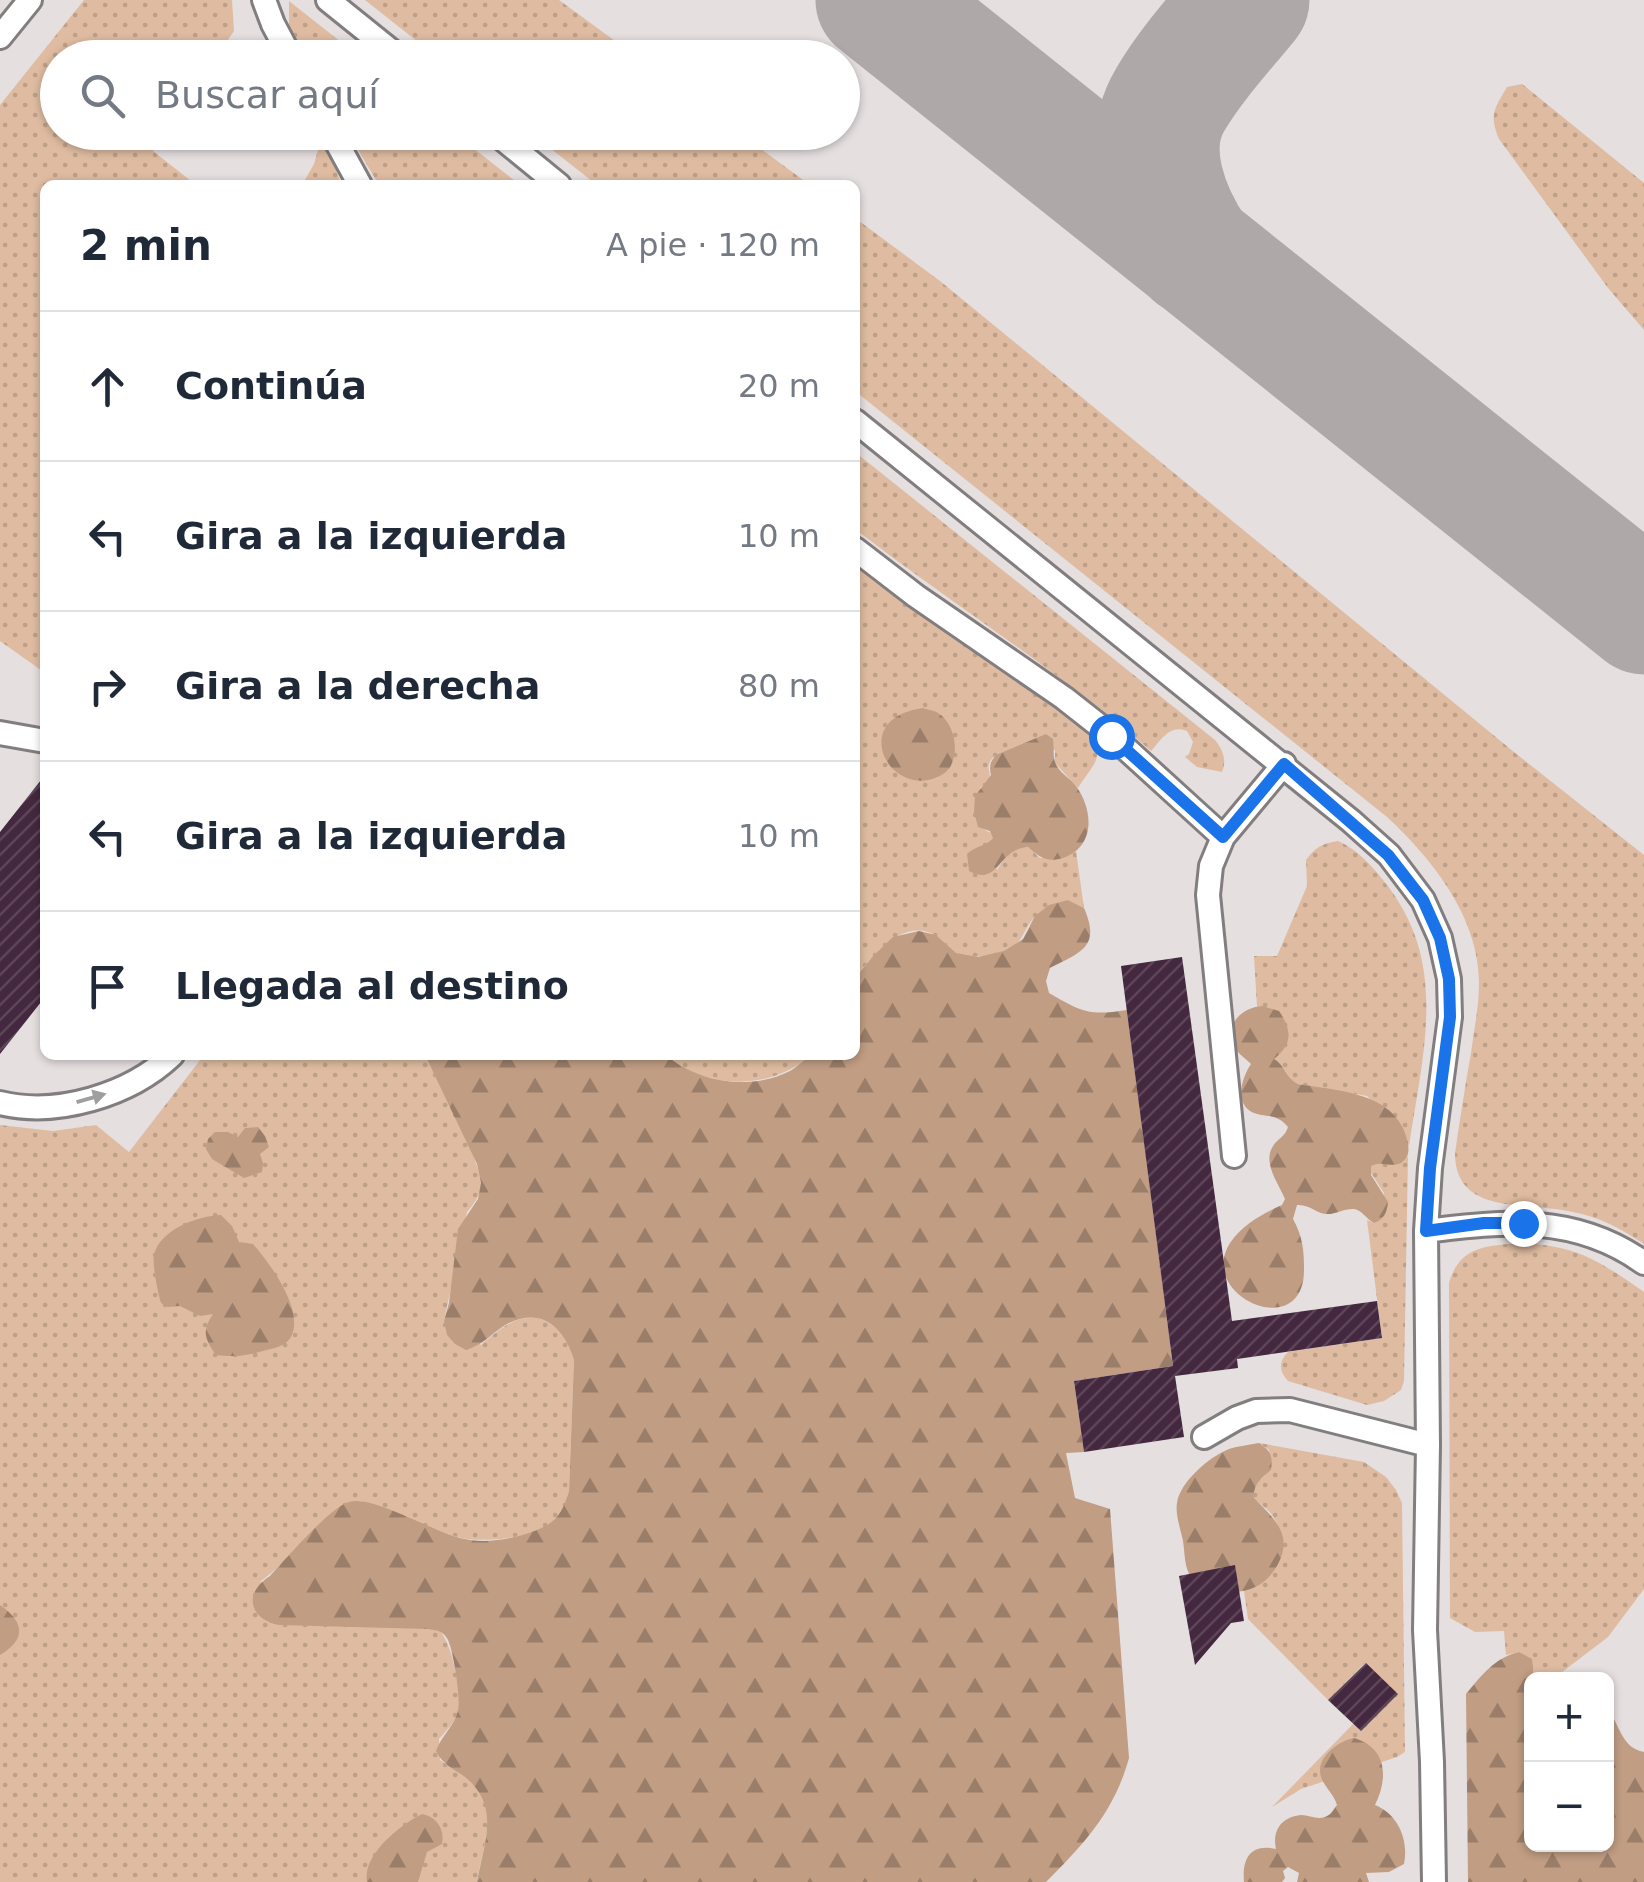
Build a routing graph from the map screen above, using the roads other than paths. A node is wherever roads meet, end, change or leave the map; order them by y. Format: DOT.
graph roads {
  1 [pos="30,0"];
  2 [pos="264,0"];
  3 [pos="328,0"];
  4 [pos="0,38"];
  5 [pos="281,40"];
  6 [pos="378,40"];
  7 [pos="341,150"];
  8 [pos="516,150"];
  9 [pos="357,180"];
  10 [pos="553,180"];
  11 [pos="860,426"];
  12 [pos="860,552"];
  13 [pos="0,733"];
  14 [pos="40,740"];
  15 [pos="1284,764"];
  16 [pos="1223,837"];
  17 [pos="165,1060"];
  18 [pos="0,1102"];
  19 [pos="1234,1156"];
  20 [pos="1426,1231"];
  21 [pos="1644,1263"];
  22 [pos="1204,1438"];
  23 [pos="1428,1445"];
  24 [pos="1434,1882"];
  1 -- 4 [label="lane"];
  2 -- 5 [label="lane"];
  3 -- 6 [label="lane"];
  7 -- 9 [label="lane"];
  8 -- 10 [label="lane"];
  11 -- 15 [label="lane"];
  12 -- 16 [label="lane"];
  13 -- 14 [label="lane"];
  15 -- 16 [label="lane"];
  15 -- 20 [label="lane"];
  16 -- 19 [label="lane"];
  18 -- 17 [label="lane, one-way"];
  20 -- 21 [label="lane"];
  20 -- 23 [label="lane"];
  22 -- 23 [label="lane"];
  23 -- 24 [label="lane"];
}
